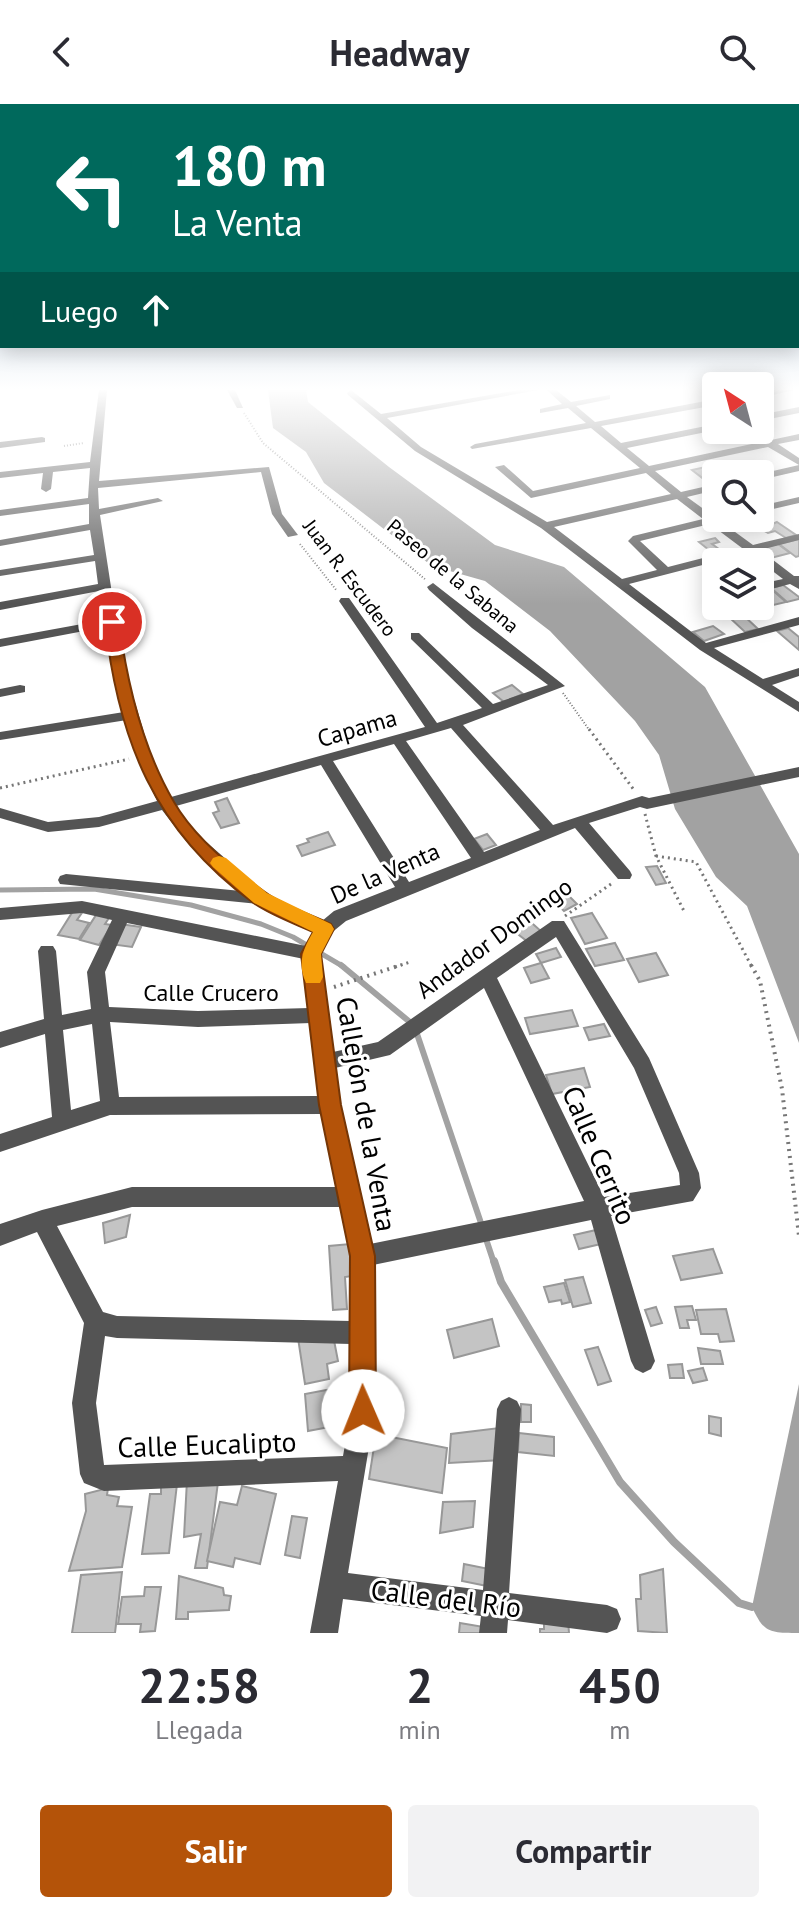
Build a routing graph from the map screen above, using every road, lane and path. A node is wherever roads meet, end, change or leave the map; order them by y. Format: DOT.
graph roads {
  1 [pos="287,461"];
  2 [pos="438,461"];
  3 [pos="638,461"];
  4 [pos="683,461"];
  5 [pos="96,464"];
  6 [pos="500,467"];
  7 [pos="799,468"];
  8 [pos="48,469"];
  9 [pos="647,469"];
  10 [pos="774,474"];
  11 [pos="0,475"];
  12 [pos="93,485"];
  13 [pos="46,489"];
  14 [pos="702,490"];
  15 [pos="678,495"];
  16 [pos="799,500"];
  17 [pos="158,501"];
  18 [pos="94,506"];
  19 [pos="774,506"];
  20 [pos="702,509"];
  21 [pos="0,513"];
  22 [pos="702,523"];
  23 [pos="95,526"];
  24 [pos="545,526"];
  25 [pos="733,532"];
  26 [pos="292,535"];
  27 [pos="799,537"];
  28 [pos="0,543"];
  29 [pos="752,548"];
  30 [pos="100,557"];
  31 [pos="702,561"];
  32 [pos="774,564"];
  33 [pos="665,571"];
  34 [pos="0,573"];
  35 [pos="797,581"];
  36 [pos="620,583"];
  37 [pos="774,585"];
  38 [pos="106,586"];
  39 [pos="433,587"];
  40 [pos="345,601"];
  41 [pos="0,606"];
  42 [pos="799,621"];
  43 [pos="112,622"];
  44 [pos="415,636"];
  45 [pos="0,643"];
  46 [pos="704,647"];
  47 [pos="799,672"];
  48 [pos="762,684"];
  49 [pos="558,686"];
  50 [pos="20,689"];
  51 [pos="0,693"];
  52 [pos="799,708"];
  53 [pos="490,709"];
  54 [pos="131,715"];
  55 [pos="454,723"];
  56 [pos="434,729"];
  57 [pos="0,736"];
  58 [pos="397,739"];
  59 [pos="144,756"];
  60 [pos="325,760"];
  61 [pos="799,772"];
  62 [pos="0,788"];
  63 [pos="644,802"];
  64 [pos="167,805"];
  65 [pos="0,813"];
  66 [pos="578,821"];
  67 [pos="550,832"];
  68 [pos="656,856"];
  69 [pos="480,859"];
  70 [pos="624,875"];
  71 [pos="66,880"];
  72 [pos="404,888"];
  73 [pos="260,898"];
  74 [pos="684,911"];
  75 [pos="0,914"];
  76 [pos="122,916"];
  77 [pos="558,926"];
  78 [pos="316,944"];
  79 [pos="47,951"];
  80 [pos="410,962"];
  81 [pos="488,978"];
  82 [pos="318,1004"];
  83 [pos="102,1014"];
  84 [pos="54,1024"];
  85 [pos="1,1040"];
  86 [pos="326,1062"];
  87 [pos="330,1105"];
  88 [pos="110,1106"];
  89 [pos="62,1120"];
  90 [pos="0,1143"];
  91 [pos="349,1197"];
  92 [pos="598,1208"];
  93 [pos="42,1220"];
  94 [pos="0,1235"];
  95 [pos="799,1236"];
  96 [pos="362,1256"];
  97 [pos="96,1322"];
  98 [pos="360,1333"];
  99 [pos="643,1361"];
  100 [pos="509,1409"];
  101 [pos="352,1468"];
  102 [pos="333,1584"];
  103 [pos="496,1605"];
  104 [pos="607,1619"];
  105 [pos="324,1633"];
  106 [pos="493,1633"];
  1 -- 39 [label="path, Paseo de la Sabana"];
  2 -- 24 [label="street"];
  3 -- 9 [label="street"];
  4 -- 9 [label="street"];
  5 -- 8 [label="street"];
  5 -- 12 [label="street"];
  6 -- 9 [label="street"];
  7 -- 10 [label="street"];
  8 -- 11 [label="street"];
  8 -- 13 [label="street"];
  9 -- 15 [label="street"];
  12 -- 18 [label="street"];
  12 -- 26 [label="street, Juan R. Escudero"];
  14 -- 15 [label="street"];
  15 -- 20 [label="street"];
  15 -- 24 [label="street"];
  16 -- 19 [label="street"];
  17 -- 18 [label="street"];
  18 -- 21 [label="street"];
  18 -- 23 [label="street"];
  22 -- 33 [label="street"];
  23 -- 28 [label="street"];
  23 -- 30 [label="street"];
  24 -- 36 [label="street"];
  25 -- 29 [label="street"];
  26 -- 40 [label="path, Juan R. Escudero"];
  27 -- 29 [label="street"];
  30 -- 34 [label="street"];
  30 -- 38 [label="street"];
  31 -- 33 [label="street"];
  32 -- 35 [label="street"];
  33 -- 36 [label="street"];
  35 -- 37 [label="street"];
  36 -- 46 [label="street"];
  38 -- 41 [label="street"];
  38 -- 43 [label="street"];
  39 -- 49 [label="street, Paseo de la Sabana"];
  40 -- 56 [label="street, Juan R. Escudero"];
  42 -- 46 [label="street"];
  43 -- 45 [label="street"];
  43 -- 54 [label="street"];
  44 -- 53 [label="street"];
  46 -- 48 [label="street"];
  47 -- 48 [label="street"];
  48 -- 52 [label="street"];
  49 -- 53 [label="street, Capama"];
  49 -- 63 [label="path"];
  50 -- 51 [label="street"];
  53 -- 55 [label="street, Capama"];
  54 -- 57 [label="street"];
  54 -- 59 [label="street"];
  55 -- 56 [label="street, Capama"];
  55 -- 67 [label="street"];
  56 -- 58 [label="street, Capama"];
  58 -- 60 [label="street, Capama"];
  58 -- 69 [label="street"];
  59 -- 62 [label="path"];
  59 -- 64 [label="street"];
  60 -- 64 [label="street, Capama"];
  60 -- 72 [label="street"];
  61 -- 63 [label="street, De la Venta"];
  63 -- 66 [label="street, De la Venta"];
  63 -- 68 [label="path"];
  64 -- 65 [label="street, Capama"];
  64 -- 73 [label="street"];
  66 -- 67 [label="street, De la Venta"];
  66 -- 70 [label="street"];
  67 -- 69 [label="street, De la Venta"];
  68 -- 74 [label="path"];
  68 -- 95 [label="path"];
  69 -- 72 [label="street, De la Venta"];
  70 -- 77 [label="path, Andador Domingo"];
  71 -- 73 [label="street"];
  72 -- 78 [label="street, De la Venta"];
  73 -- 78 [label="street"];
  75 -- 76 [label="street"];
  76 -- 78 [label="street"];
  76 -- 83 [label="street"];
  77 -- 81 [label="street, Andador Domingo"];
  77 -- 92 [label="street"];
  78 -- 82 [label="street, Callejón de la Venta"];
  79 -- 84 [label="street"];
  80 -- 82 [label="path"];
  81 -- 86 [label="street, Andador Domingo"];
  81 -- 92 [label="street, Calle Cerrito"];
  82 -- 83 [label="street, Calle Crucero"];
  82 -- 86 [label="street, Callejón de la Venta"];
  83 -- 84 [label="street, Calle Crucero"];
  83 -- 88 [label="street"];
  84 -- 85 [label="street, Calle Crucero"];
  84 -- 89 [label="street"];
  86 -- 87 [label="street, Callejón de la Venta"];
  87 -- 88 [label="street"];
  87 -- 91 [label="street, Callejón de la Venta"];
  88 -- 89 [label="street"];
  89 -- 90 [label="street"];
  91 -- 93 [label="street"];
  91 -- 96 [label="street, Callejón de la Venta"];
  92 -- 96 [label="street"];
  92 -- 99 [label="street, Calle Cerrito"];
  93 -- 94 [label="street"];
  93 -- 97 [label="street"];
  96 -- 98 [label="street, Callejón de la Venta"];
  97 -- 98 [label="street"];
  97 -- 101 [label="street, Calle Eucalipto"];
  98 -- 101 [label="street, Callejón de la Venta"];
  100 -- 103 [label="street"];
  101 -- 102 [label="street, Callejón de la Venta"];
  102 -- 103 [label="street, Calle del Río"];
  102 -- 105 [label="street, Callejón de la Venta"];
  103 -- 104 [label="street, Calle del Río"];
  103 -- 106 [label="street"];
}
